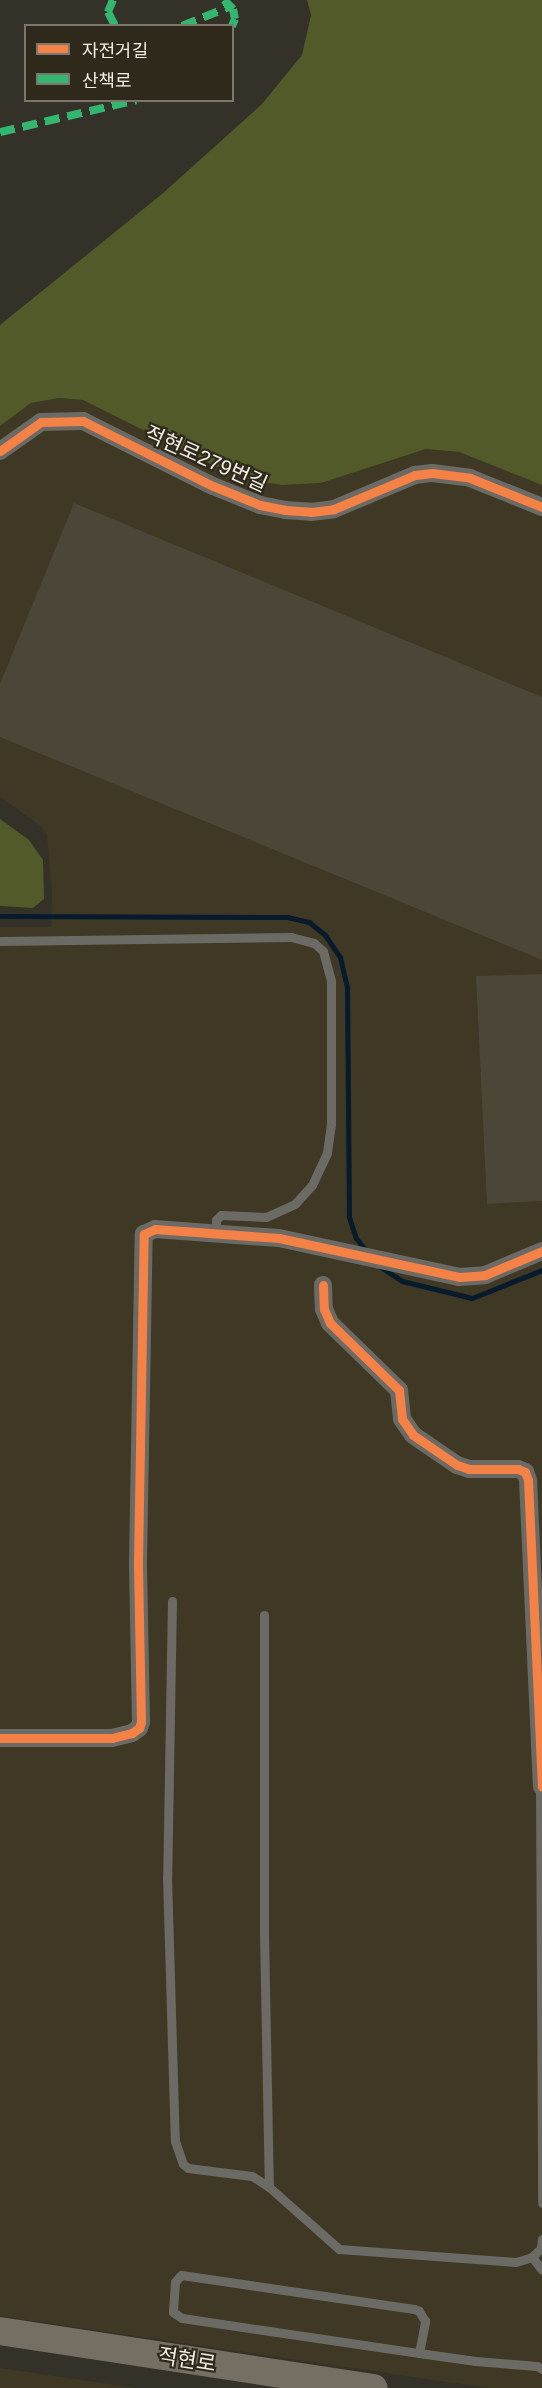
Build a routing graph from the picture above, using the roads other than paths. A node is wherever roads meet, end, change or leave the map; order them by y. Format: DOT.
graph roads {
  1 [pos="0,451"];
  2 [pos="542,507"];
  3 [pos="0,941"];
  4 [pos="216,1233"];
  5 [pos="542,1251"];
  6 [pos="323,1285"];
  7 [pos="535,1487"];
  8 [pos="172,1601"];
  9 [pos="264,1615"];
  10 [pos="0,1738"];
  11 [pos="541,1784"];
  12 [pos="269,2187"];
  13 [pos="542,2203"];
  14 [pos="542,2239"];
  15 [pos="532,2257"];
  16 [pos="542,2270"];
  17 [pos="0,2331"];
  18 [pos="419,2353"];
  19 [pos="542,2369"];
  20 [pos="374,2388"];
  1 -- 2 [label="street, 적현로279번길"];
  3 -- 4 [label="lane"];
  4 -- 5 [label="street"];
  4 -- 10 [label="street"];
  6 -- 7 [label="street"];
  7 -- 11 [label="street"];
  8 -- 12 [label="lane"];
  9 -- 12 [label="lane"];
  11 -- 13 [label="lane"];
  12 -- 15 [label="lane"];
  14 -- 15 [label="lane"];
  15 -- 16 [label="lane"];
  17 -- 20 [label="main road, 적현로"];
  18 -- 18 [label="lane"];
  18 -- 19 [label="lane"];
}
